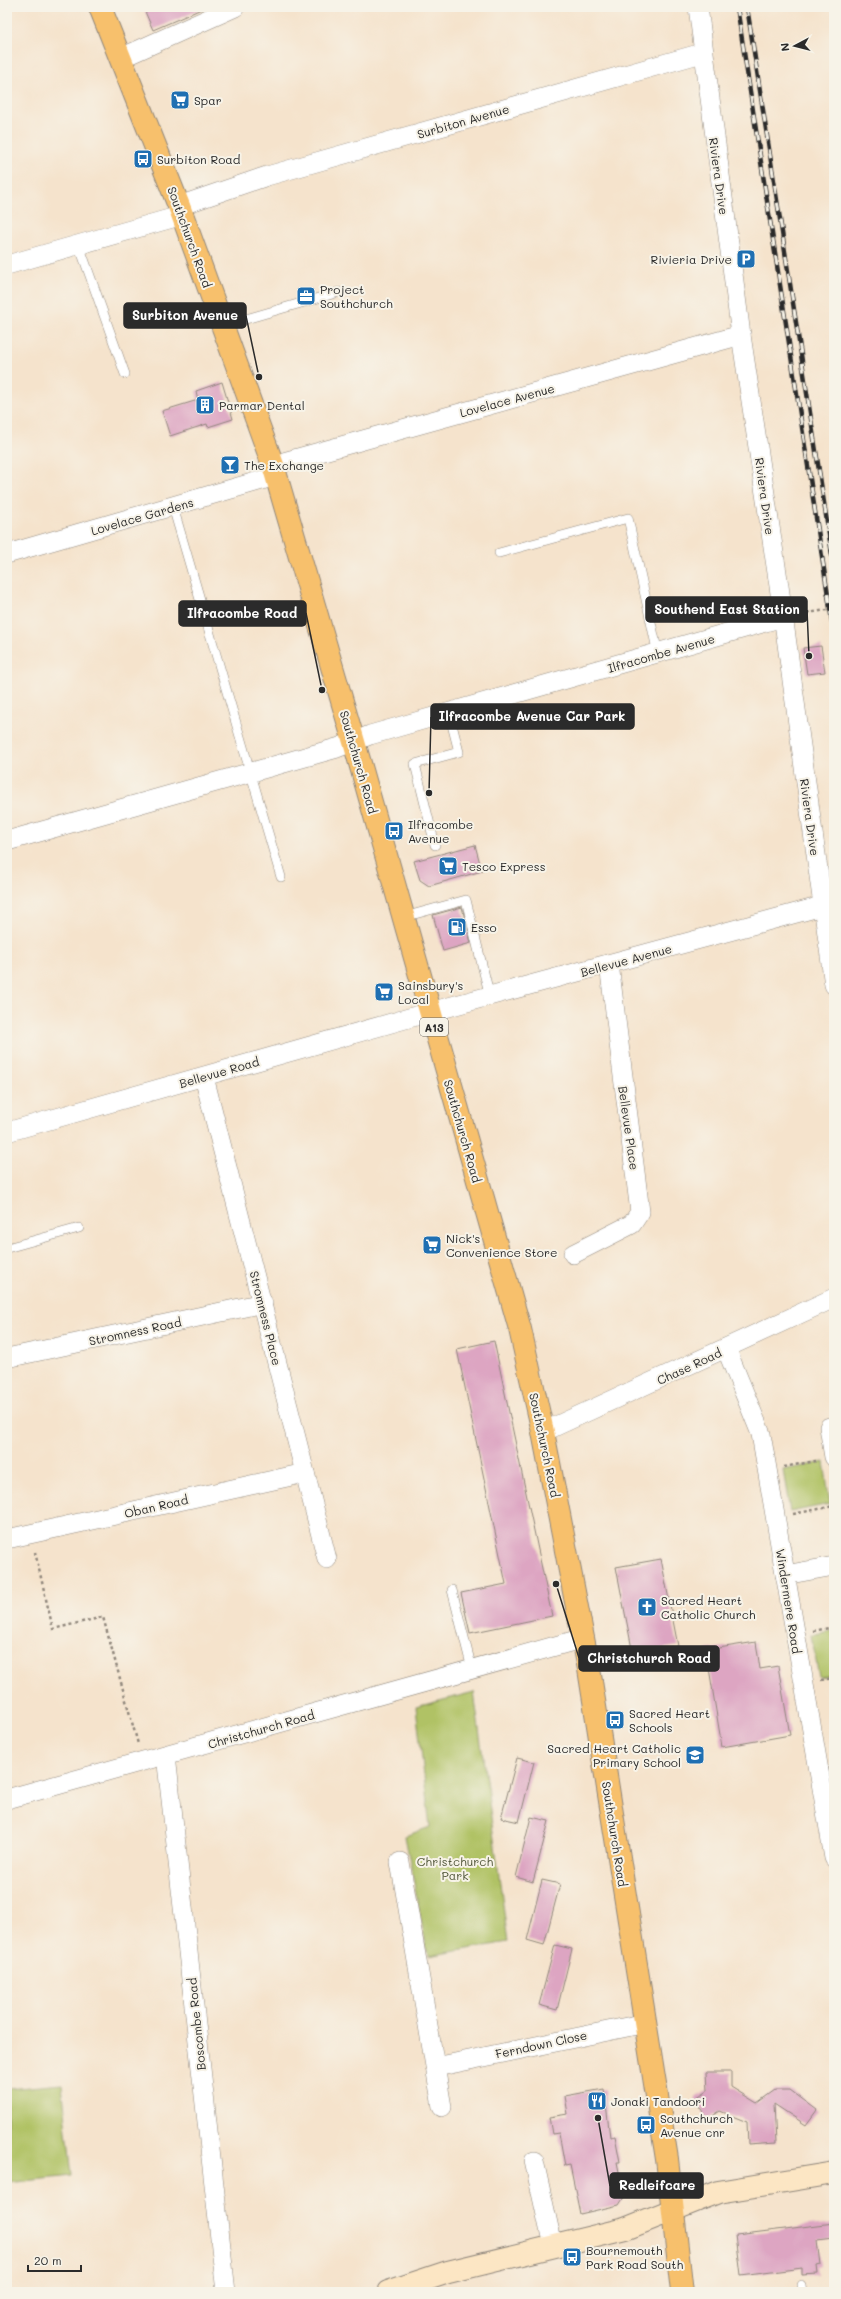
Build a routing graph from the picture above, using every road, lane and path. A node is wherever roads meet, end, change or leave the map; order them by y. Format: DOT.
graph roads {
  1 [pos="100,7"];
  2 [pos="235,7"];
  3 [pos="698,7"];
  4 [pos="702,53"];
  5 [pos="121,58"];
  6 [pos="181,210"];
  7 [pos="79,244"];
  8 [pos="7,265"];
  9 [pos="339,292"];
  10 [pos="222,326"];
  11 [pos="741,335"];
  12 [pos="125,374"];
  13 [pos="274,471"];
  14 [pos="173,507"];
  15 [pos="499,553"];
  16 [pos="7,554"];
  17 [pos="834,609"];
  18 [pos="792,616"];
  19 [pos="658,654"];
  20 [pos="448,713"];
  21 [pos="354,742"];
  22 [pos="250,773"];
  23 [pos="7,841"];
  24 [pos="435,845"];
  25 [pos="281,877"];
  26 [pos="822,906"];
  27 [pos="404,917"];
  28 [pos="609,964"];
  29 [pos="834,985"];
  30 [pos="490,997"];
  31 [pos="430,1012"];
  32 [pos="204,1077"];
  33 [pos="7,1132"];
  34 [pos="79,1228"];
  35 [pos="7,1248"];
  36 [pos="573,1254"];
  37 [pos="834,1298"];
  38 [pos="263,1303"];
  39 [pos="726,1348"];
  40 [pos="7,1358"];
  41 [pos="829,1427"];
  42 [pos="543,1432"];
  43 [pos="826,1459"];
  44 [pos="780,1468"];
  45 [pos="305,1473"];
  46 [pos="834,1506"];
  47 [pos="788,1515"];
  48 [pos="31,1534"];
  49 [pos="7,1539"];
  50 [pos="326,1559"];
  51 [pos="834,1566"];
  52 [pos="785,1574"];
  53 [pos="452,1590"];
  54 [pos="834,1628"];
  55 [pos="808,1632"];
  56 [pos="584,1638"];
  57 [pos="472,1670"];
  58 [pos="834,1678"];
  59 [pos="816,1681"];
  60 [pos="166,1755"];
  61 [pos="143,1761"];
  62 [pos="7,1799"];
  63 [pos="834,1858"];
  64 [pos="400,1862"];
  65 [pos="646,2023"];
  66 [pos="436,2067"];
  67 [pos="442,2107"];
  68 [pos="534,2161"];
  69 [pos="834,2173"];
  70 [pos="673,2210"];
  71 [pos="553,2246"];
  72 [pos="226,2292"];
  73 [pos="388,2292"];
  74 [pos="682,2292"];
  1 -- 5 [label="main road, Southchurch Road / A13"];
  2 -- 5 [label="street"];
  3 -- 4 [label="street, Riviera Drive"];
  4 -- 6 [label="street, Surbiton Avenue"];
  4 -- 11 [label="street, Riviera Drive"];
  5 -- 6 [label="main road, Southchurch Road / A13"];
  6 -- 7 [label="street"];
  6 -- 10 [label="main road, Southchurch Road / A13"];
  7 -- 8 [label="street"];
  7 -- 12 [label="lane"];
  9 -- 10 [label="lane"];
  10 -- 13 [label="main road, Southchurch Road / A13"];
  11 -- 13 [label="street, Lovelace Avenue"];
  11 -- 18 [label="street, Riviera Drive"];
  13 -- 14 [label="street, Lovelace Gardens"];
  13 -- 21 [label="main road, Southchurch Road / A13"];
  14 -- 16 [label="street, Lovelace Gardens"];
  14 -- 22 [label="lane"];
  15 -- 19 [label="lane"];
  17 -- 18 [label="path, bridge"];
  18 -- 19 [label="street, Ilfracombe Avenue"];
  18 -- 26 [label="street, Riviera Drive"];
  19 -- 20 [label="street, Ilfracombe Avenue"];
  20 -- 21 [label="street, Ilfracombe Avenue"];
  20 -- 24 [label="lane"];
  21 -- 22 [label="street, Ilfracombe Avenue"];
  21 -- 27 [label="main road, Southchurch Road / A13"];
  22 -- 23 [label="street, Ilfracombe Avenue"];
  22 -- 25 [label="lane"];
  26 -- 28 [label="street, Bellevue Avenue"];
  26 -- 29 [label="street, Riviera Drive"];
  27 -- 30 [label="lane"];
  27 -- 31 [label="main road, Southchurch Road / A13"];
  28 -- 30 [label="street, Bellevue Avenue"];
  28 -- 36 [label="street, Bellevue Place"];
  30 -- 31 [label="street, Bellevue Avenue"];
  31 -- 32 [label="street, Bellevue Road"];
  31 -- 42 [label="main road, Southchurch Road / A13"];
  32 -- 33 [label="street, Bellevue Road"];
  32 -- 38 [label="street, Stromness Place"];
  34 -- 35 [label="lane"];
  37 -- 39 [label="street, Chase Road"];
  38 -- 40 [label="street, Stromness Road"];
  38 -- 45 [label="street, Stromness Place"];
  39 -- 42 [label="street, Chase Road"];
  39 -- 52 [label="street, Windermere Road"];
  41 -- 43 [label="street"];
  42 -- 56 [label="main road, Southchurch Road / A13"];
  43 -- 44 [label="path"];
  45 -- 48 [label="street, Oban Road"];
  45 -- 50 [label="street, Stromness Place"];
  46 -- 47 [label="path"];
  48 -- 49 [label="street, Oban Road"];
  48 -- 61 [label="path"];
  51 -- 52 [label="street"];
  52 -- 63 [label="street, Windermere Road"];
  53 -- 57 [label="lane"];
  54 -- 55 [label="path"];
  56 -- 57 [label="street, Christchurch Road"];
  56 -- 65 [label="main road, Southchurch Road / A13"];
  57 -- 60 [label="street, Christchurch Road"];
  58 -- 59 [label="path"];
  60 -- 61 [label="street, Christchurch Road"];
  60 -- 72 [label="street, Boscombe Road"];
  61 -- 62 [label="street, Christchurch Road"];
  64 -- 66 [label="street"];
  65 -- 66 [label="street, Ferndown Close"];
  65 -- 70 [label="main road, Southchurch Road / A13"];
  66 -- 67 [label="street"];
  68 -- 71 [label="street"];
  69 -- 70 [label="street"];
  70 -- 71 [label="street"];
  70 -- 74 [label="main road, Southchurch Road / A13"];
  71 -- 73 [label="street"];
}
